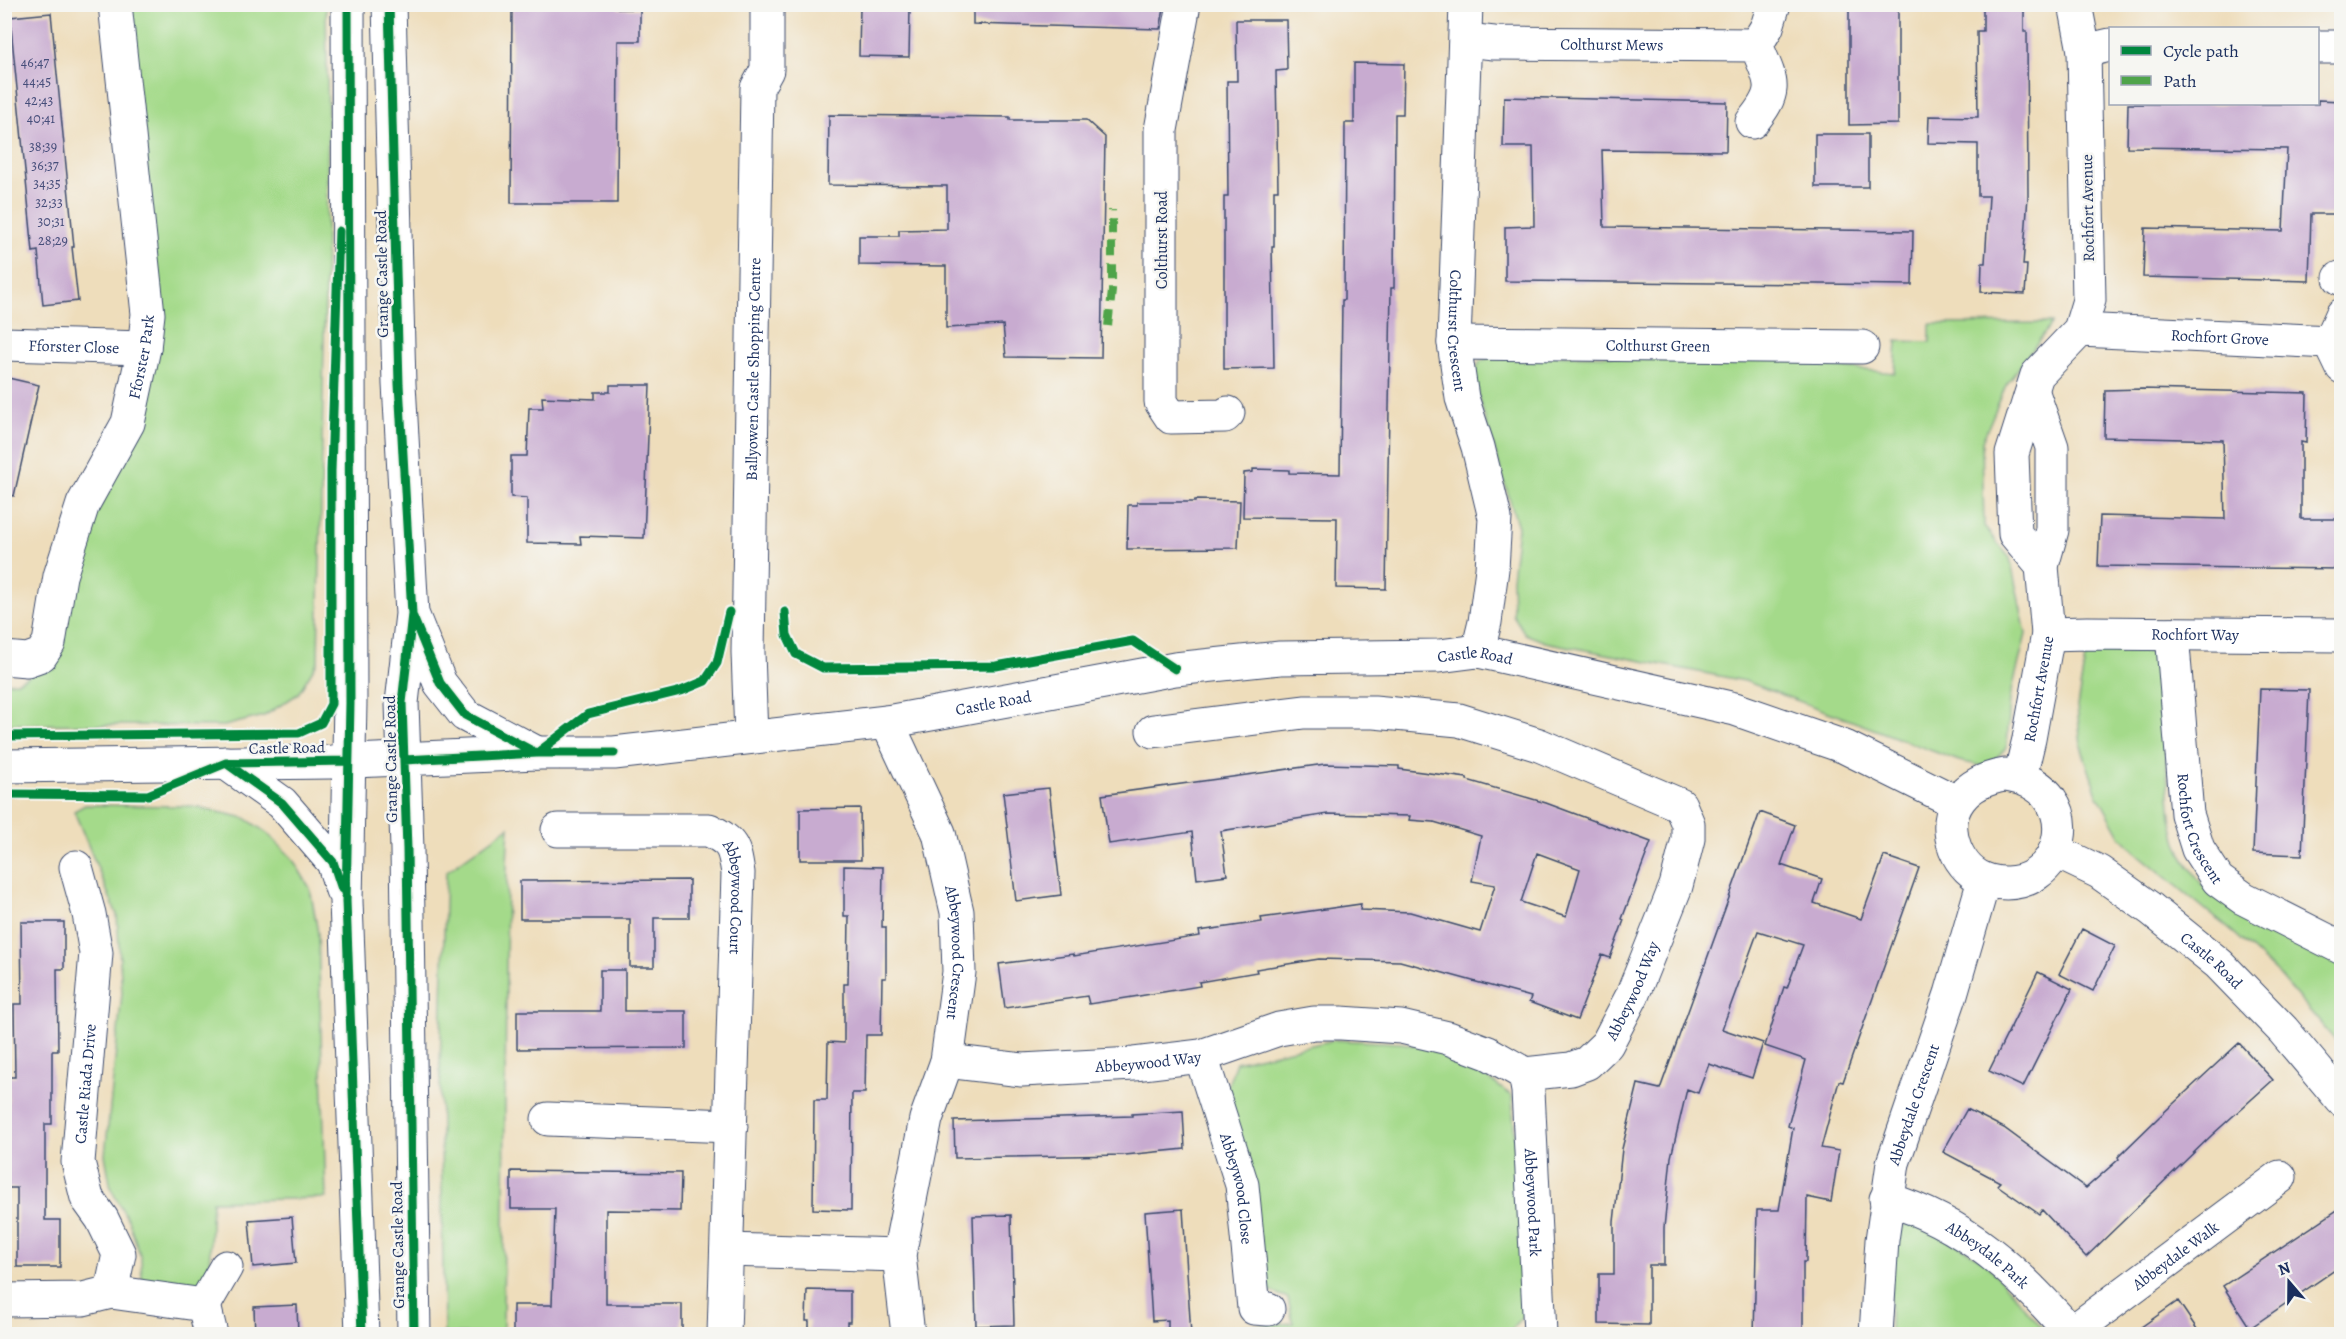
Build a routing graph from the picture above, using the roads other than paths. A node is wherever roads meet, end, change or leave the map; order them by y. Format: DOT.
graph roads {
  1 [pos="115,4"];
  2 [pos="348,4"];
  3 [pos="389,4"];
  4 [pos="767,4"];
  5 [pos="1184,4"];
  6 [pos="1466,4"];
  7 [pos="1774,4"];
  8 [pos="2075,4"];
  9 [pos="1466,40"];
  10 [pos="1756,45"];
  11 [pos="2319,47"];
  12 [pos="2342,47"];
  13 [pos="2097,48"];
  14 [pos="1752,122"];
  15 [pos="2080,330"];
  16 [pos="2338,341"];
  17 [pos="1454,343"];
  18 [pos="4,344"];
  19 [pos="1862,347"];
  20 [pos="144,348"];
  21 [pos="1228,413"];
  22 [pos="412,615"];
  23 [pos="2048,634"];
  24 [pos="2172,634"];
  25 [pos="2342,634"];
  26 [pos="1478,651"];
  27 [pos="4,658"];
  28 [pos="887,722"];
  29 [pos="1153,731"];
  30 [pos="751,737"];
  31 [pos="537,753"];
  32 [pos="404,760"];
  33 [pos="348,761"];
  34 [pos="226,763"];
  35 [pos="4,766"];
  36 [pos="2020,777"];
  37 [pos="1956,802"];
  38 [pos="558,830"];
  39 [pos="2055,851"];
  40 [pos="76,867"];
  41 [pos="1984,880"];
  42 [pos="346,901"];
  43 [pos="2342,948"];
  44 [pos="1201,1056"];
  45 [pos="947,1061"];
  46 [pos="1525,1074"];
  47 [pos="2342,1100"];
  48 [pos="548,1119"];
  49 [pos="731,1126"];
  50 [pos="2280,1177"];
  51 [pos="1886,1199"];
  52 [pos="727,1250"];
  53 [pos="899,1255"];
  54 [pos="226,1267"];
  55 [pos="111,1292"];
  56 [pos="4,1300"];
  57 [pos="1268,1309"];
  58 [pos="207,1320"];
  59 [pos="1540,1333"];
  60 [pos="2072,1334"];
  61 [pos="362,1335"];
  62 [pos="414,1335"];
  63 [pos="724,1335"];
  64 [pos="908,1335"];
  65 [pos="1876,1335"];
  1 -- 20 [label="street, Fforster Park"];
  2 -- 33 [label="street, Grange Castle Road"];
  3 -- 22 [label="street, Grange Castle Road"];
  4 -- 30 [label="street, Ballyowen Castle Shopping Centre"];
  5 -- 21 [label="street, Colthurst Road"];
  6 -- 9 [label="street, Colthurst Crescent"];
  7 -- 10 [label="street"];
  8 -- 13 [label="street, Rochfort Avenue"];
  9 -- 10 [label="street, Colthurst Mews"];
  9 -- 17 [label="street, Colthurst Crescent"];
  10 -- 14 [label="street"];
  11 -- 12 [label="street"];
  13 -- 15 [label="street, Rochfort Avenue"];
  15 -- 16 [label="street, Rochfort Grove"];
  15 -- 23 [label="street, Rochfort Avenue"];
  17 -- 19 [label="street, Colthurst Green"];
  17 -- 26 [label="street, Colthurst Crescent"];
  18 -- 20 [label="street, Fforster Close"];
  20 -- 27 [label="street, Fforster Park"];
  22 -- 31 [label="street"];
  22 -- 32 [label="street, Grange Castle Road"];
  23 -- 24 [label="street, Rochfort Way"];
  23 -- 36 [label="street, Rochfort Avenue"];
  24 -- 25 [label="street, Rochfort Way"];
  24 -- 43 [label="street, Rochfort Crescent"];
  26 -- 28 [label="street, Castle Road"];
  26 -- 37 [label="street, Castle Road"];
  28 -- 30 [label="street, Castle Road"];
  28 -- 45 [label="street, Abbeywood Crescent"];
  29 -- 46 [label="street, Abbeywood Way"];
  30 -- 31 [label="street, Castle Road"];
  31 -- 32 [label="street, Castle Road"];
  32 -- 33 [label="street, Castle Road"];
  32 -- 62 [label="street, Grange Castle Road"];
  33 -- 34 [label="street, Castle Road"];
  33 -- 42 [label="street, Grange Castle Road"];
  34 -- 35 [label="street, Castle Road"];
  34 -- 42 [label="street"];
  36 -- 37 [label="street"];
  36 -- 39 [label="street"];
  37 -- 41 [label="street"];
  38 -- 49 [label="street, Abbeywood Court"];
  39 -- 41 [label="street"];
  39 -- 47 [label="street, Castle Road"];
  40 -- 55 [label="street, Castle Riada Drive"];
  41 -- 51 [label="street, Abbeydale Crescent"];
  42 -- 61 [label="street, Grange Castle Road"];
  44 -- 45 [label="street, Abbeywood Way"];
  44 -- 46 [label="street, Abbeywood Way"];
  44 -- 57 [label="street, Abbeywood Close"];
  45 -- 53 [label="street, Abbeywood Crescent"];
  46 -- 59 [label="street, Abbeywood Park"];
  48 -- 49 [label="street"];
  49 -- 52 [label="street, Abbeywood Court"];
  50 -- 60 [label="street, Abbeydale Walk"];
  51 -- 60 [label="street, Abbeydale Park"];
  51 -- 65 [label="street, Abbeydale Crescent"];
  52 -- 53 [label="street"];
  52 -- 63 [label="street, Abbeywood Court"];
  53 -- 64 [label="street, Abbeywood Crescent"];
  54 -- 58 [label="street"];
  55 -- 56 [label="street"];
  55 -- 58 [label="street"];
}
